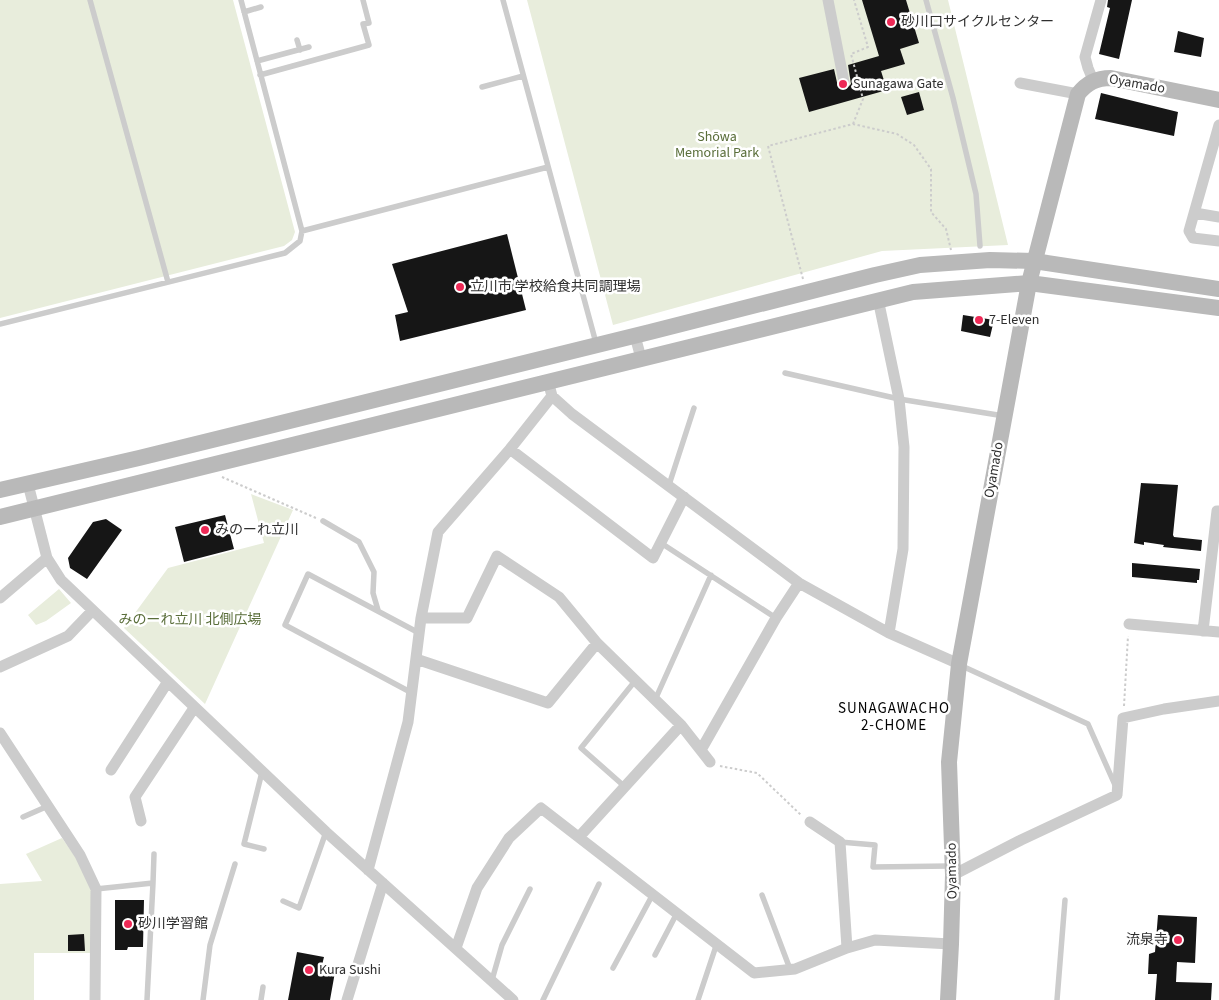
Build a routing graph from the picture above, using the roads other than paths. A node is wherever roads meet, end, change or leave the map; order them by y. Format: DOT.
graph roads {
  1 [pos="90,0"];
  2 [pos="241,0"];
  3 [pos="363,0"];
  4 [pos="503,0"];
  5 [pos="828,0"];
  6 [pos="926,0"];
  7 [pos="1101,0"];
  8 [pos="261,7"];
  9 [pos="244,12"];
  10 [pos="297,40"];
  11 [pos="309,47"];
  12 [pos="300,50"];
  13 [pos="257,61"];
  14 [pos="260,75"];
  15 [pos="523,76"];
  16 [pos="1094,80"];
  17 [pos="844,82"];
  18 [pos="1020,84"];
  19 [pos="482,87"];
  20 [pos="1078,94"];
  21 [pos="1219,100"];
  22 [pos="1219,125"];
  23 [pos="548,167"];
  24 [pos="1194,213"];
  25 [pos="1219,216"];
  26 [pos="302,232"];
  27 [pos="1219,241"];
  28 [pos="980,246"];
  29 [pos="1034,261"];
  30 [pos="168,282"];
  31 [pos="1029,282"];
  32 [pos="1219,289"];
  33 [pos="878,299"];
  34 [pos="1219,308"];
  35 [pos="0,324"];
  36 [pos="635,336"];
  37 [pos="597,345"];
  38 [pos="641,358"];
  39 [pos="785,373"];
  40 [pos="550,388"];
  41 [pos="900,399"];
  42 [pos="694,408"];
  43 [pos="1004,416"];
  44 [pos="510,449"];
  45 [pos="28,484"];
  46 [pos="669,485"];
  47 [pos="0,490"];
  48 [pos="684,497"];
  49 [pos="34,509"];
  50 [pos="1219,511"];
  51 [pos="0,517"];
  52 [pos="323,521"];
  53 [pos="661,543"];
  54 [pos="47,558"];
  55 [pos="711,575"];
  56 [pos="799,583"];
  57 [pos="0,598"];
  58 [pos="378,610"];
  59 [pos="92,611"];
  60 [pos="421,618"];
  61 [pos="776,618"];
  62 [pos="1129,624"];
  63 [pos="1203,631"];
  64 [pos="1219,632"];
  65 [pos="419,633"];
  66 [pos="889,633"];
  67 [pos="597,643"];
  68 [pos="416,659"];
  69 [pos="959,664"];
  70 [pos="0,667"];
  71 [pos="635,682"];
  72 [pos="167,683"];
  73 [pos="412,693"];
  74 [pos="655,700"];
  75 [pos="1219,701"];
  76 [pos="194,708"];
  77 [pos="681,725"];
  78 [pos="0,733"];
  79 [pos="700,750"];
  80 [pos="710,762"];
  81 [pos="111,770"];
  82 [pos="262,772"];
  83 [pos="624,786"];
  84 [pos="1117,789"];
  85 [pos="48,806"];
  86 [pos="23,817"];
  87 [pos="141,821"];
  88 [pos="810,822"];
  89 [pos="326,832"];
  90 [pos="579,838"];
  91 [pos="840,842"];
  92 [pos="264,849"];
  93 [pos="154,854"];
  94 [pos="235,864"];
  95 [pos="368,870"];
  96 [pos="953,870"];
  97 [pos="153,883"];
  98 [pos="383,883"];
  99 [pos="599,884"];
  100 [pos="96,889"];
  101 [pos="530,889"];
  102 [pos="653,894"];
  103 [pos="762,896"];
  104 [pos="1065,900"];
  105 [pos="283,901"];
  106 [pos="677,913"];
  107 [pos="718,943"];
  108 [pos="952,944"];
  109 [pos="456,948"];
  110 [pos="847,948"];
  111 [pos="655,955"];
  112 [pos="613,968"];
  113 [pos="790,969"];
  114 [pos="492,980"];
  115 [pos="264,987"];
  116 [pos="95,1000"];
  117 [pos="147,1000"];
  118 [pos="203,1000"];
  119 [pos="261,1000"];
  120 [pos="347,1000"];
  121 [pos="513,1000"];
  122 [pos="543,1000"];
  123 [pos="698,1000"];
  124 [pos="948,1000"];
  125 [pos="1057,1000"];
  1 -- 30 [label="lane"];
  2 -- 9 [label="lane"];
  3 -- 14 [label="lane"];
  4 -- 15 [label="lane"];
  5 -- 17 [label="street"];
  6 -- 28 [label="lane"];
  7 -- 16 [label="street"];
  8 -- 9 [label="lane"];
  9 -- 13 [label="lane"];
  10 -- 12 [label="lane"];
  11 -- 12 [label="lane"];
  12 -- 13 [label="lane"];
  13 -- 14 [label="lane"];
  14 -- 26 [label="lane"];
  15 -- 19 [label="lane"];
  15 -- 23 [label="lane"];
  16 -- 20 [label="street, Oyamado"];
  16 -- 21 [label="street, Oyamado"];
  18 -- 20 [label="street"];
  20 -- 29 [label="street, Oyamado"];
  22 -- 24 [label="street"];
  23 -- 26 [label="lane"];
  23 -- 37 [label="lane"];
  24 -- 25 [label="street"];
  24 -- 27 [label="street"];
  26 -- 30 [label="lane"];
  29 -- 31 [label="street, Oyamado"];
  29 -- 32 [label="street"];
  29 -- 36 [label="street"];
  30 -- 35 [label="lane"];
  31 -- 33 [label="street"];
  31 -- 34 [label="street"];
  31 -- 43 [label="street, Oyamado"];
  33 -- 38 [label="street"];
  33 -- 41 [label="street"];
  36 -- 37 [label="street"];
  36 -- 38 [label="street"];
  37 -- 45 [label="street"];
  38 -- 40 [label="street"];
  39 -- 41 [label="lane"];
  40 -- 44 [label="street"];
  40 -- 46 [label="street"];
  40 -- 49 [label="street"];
  41 -- 43 [label="lane"];
  41 -- 66 [label="street"];
  42 -- 46 [label="lane"];
  43 -- 69 [label="street, Oyamado"];
  44 -- 53 [label="street"];
  44 -- 60 [label="street"];
  45 -- 47 [label="street"];
  45 -- 49 [label="street"];
  46 -- 48 [label="street"];
  48 -- 53 [label="street"];
  48 -- 56 [label="street"];
  49 -- 51 [label="street"];
  49 -- 54 [label="street"];
  50 -- 63 [label="street"];
  52 -- 58 [label="lane"];
  53 -- 55 [label="lane"];
  54 -- 57 [label="street"];
  54 -- 59 [label="street"];
  55 -- 61 [label="lane"];
  55 -- 74 [label="lane"];
  56 -- 61 [label="street"];
  56 -- 66 [label="street"];
  58 -- 65 [label="lane"];
  58 -- 73 [label="lane"];
  59 -- 70 [label="street"];
  59 -- 72 [label="street"];
  60 -- 65 [label="street"];
  60 -- 67 [label="street"];
  61 -- 79 [label="street"];
  62 -- 63 [label="street"];
  63 -- 64 [label="street"];
  65 -- 68 [label="street"];
  66 -- 69 [label="street"];
  67 -- 68 [label="street"];
  67 -- 71 [label="street"];
  68 -- 73 [label="street"];
  69 -- 84 [label="lane"];
  69 -- 96 [label="street, Oyamado"];
  71 -- 74 [label="street"];
  71 -- 83 [label="lane"];
  72 -- 76 [label="street"];
  72 -- 81 [label="street"];
  73 -- 95 [label="street"];
  74 -- 77 [label="street"];
  75 -- 84 [label="street"];
  76 -- 82 [label="street"];
  76 -- 87 [label="street"];
  77 -- 79 [label="street"];
  77 -- 83 [label="street"];
  78 -- 85 [label="street"];
  79 -- 80 [label="street"];
  82 -- 89 [label="street"];
  82 -- 92 [label="lane"];
  83 -- 90 [label="street"];
  84 -- 96 [label="street"];
  85 -- 86 [label="lane"];
  85 -- 100 [label="street"];
  88 -- 91 [label="street"];
  89 -- 95 [label="street"];
  89 -- 105 [label="lane"];
  90 -- 102 [label="street"];
  90 -- 109 [label="street"];
  91 -- 96 [label="lane"];
  91 -- 110 [label="street"];
  93 -- 97 [label="lane"];
  94 -- 118 [label="lane"];
  95 -- 98 [label="street"];
  96 -- 108 [label="street, Oyamado"];
  97 -- 100 [label="lane"];
  97 -- 117 [label="lane"];
  98 -- 109 [label="street"];
  98 -- 120 [label="street"];
  99 -- 122 [label="lane"];
  100 -- 116 [label="street"];
  101 -- 114 [label="lane"];
  102 -- 106 [label="street"];
  102 -- 112 [label="lane"];
  103 -- 113 [label="lane"];
  104 -- 125 [label="lane"];
  106 -- 107 [label="street"];
  106 -- 111 [label="lane"];
  107 -- 113 [label="street"];
  107 -- 123 [label="lane"];
  108 -- 110 [label="street"];
  108 -- 124 [label="street, Oyamado"];
  109 -- 114 [label="street"];
  110 -- 113 [label="street"];
  114 -- 121 [label="street"];
  115 -- 119 [label="lane"];
}
